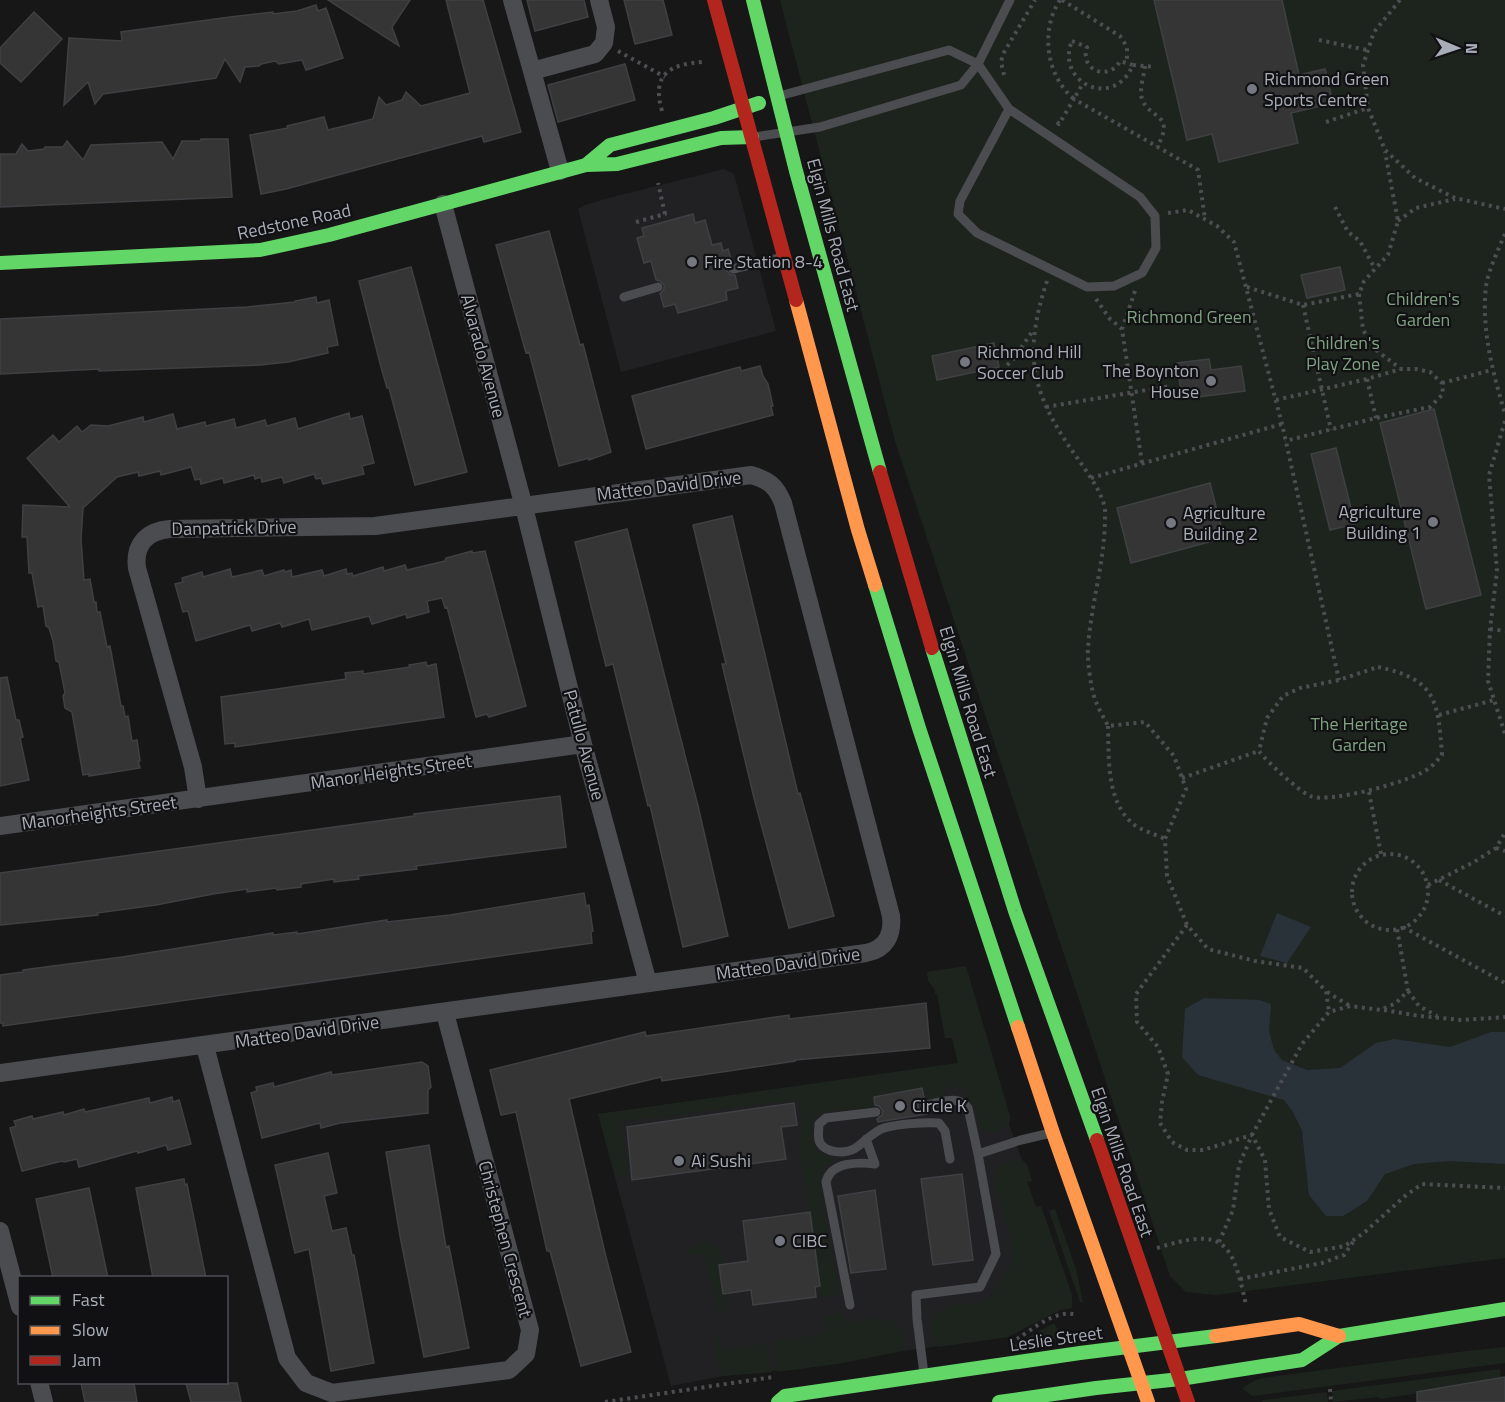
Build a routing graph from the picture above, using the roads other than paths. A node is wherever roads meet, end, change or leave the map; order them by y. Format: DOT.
graph roads {
  1 [pos="512,0"];
  2 [pos="599,0"];
  3 [pos="714,0"];
  4 [pos="753,0"];
  5 [pos="1010,0"];
  6 [pos="978,64"];
  7 [pos="532,71"];
  8 [pos="777,97"];
  9 [pos="743,108"];
  10 [pos="1009,109"];
  11 [pos="787,132"];
  12 [pos="752,137"];
  13 [pos="586,165"];
  14 [pos="560,171"];
  15 [pos="443,204"];
  16 [pos="783,257"];
  17 [pos="0,263"];
  18 [pos="733,269"];
  19 [pos="658,287"];
  20 [pos="624,297"];
  21 [pos="524,507"];
  22 [pos="583,744"];
  23 [pos="198,799"];
  24 [pos="0,826"];
  25 [pos="648,983"];
  26 [pos="445,1013"];
  27 [pos="205,1046"];
  28 [pos="0,1073"];
  29 [pos="925,1105"];
  30 [pos="876,1112"];
  31 [pos="1053,1133"];
  32 [pos="866,1139"];
  33 [pos="978,1154"];
  34 [pos="950,1159"];
  35 [pos="0,1231"];
  36 [pos="18,1299"];
  37 [pos="850,1305"];
  38 [pos="1505,1309"];
  39 [pos="1339,1336"];
  40 [pos="1169,1343"];
  41 [pos="1128,1347"];
  42 [pos="924,1376"];
  43 [pos="1180,1380"];
  44 [pos="39,1384"];
  45 [pos="1140,1384"];
  46 [pos="44,1402"];
  47 [pos="778,1402"];
  48 [pos="999,1402"];
  49 [pos="1148,1402"];
  50 [pos="1188,1402"];
  1 -- 7 [label="street"];
  2 -- 7 [label="street"];
  3 -- 9 [label="main road"];
  4 -- 8 [label="main road, Elgin Mills Road East"];
  5 -- 6 [label="lane"];
  6 -- 8 [label="lane"];
  6 -- 10 [label="lane"];
  6 -- 11 [label="lane"];
  7 -- 14 [label="street"];
  8 -- 9 [label="main road, Redstone Road"];
  8 -- 11 [label="main road, Elgin Mills Road East"];
  9 -- 12 [label="main road"];
  9 -- 13 [label="main road, Redstone Road"];
  10 -- 10 [label="lane"];
  11 -- 12 [label="lane"];
  11 -- 40 [label="main road, Elgin Mills Road East"];
  12 -- 13 [label="main road, Redstone Road"];
  12 -- 16 [label="main road"];
  13 -- 14 [label="main road, Redstone Road"];
  14 -- 15 [label="main road, Redstone Road"];
  15 -- 17 [label="main road, Redstone Road"];
  15 -- 21 [label="street, Alvarado Avenue"];
  16 -- 18 [label="lane"];
  16 -- 31 [label="main road"];
  19 -- 20 [label="lane"];
  21 -- 22 [label="street, Patullo Avenue"];
  21 -- 23 [label="street, Danpatrick Drive"];
  21 -- 25 [label="street, Matteo David Drive"];
  22 -- 23 [label="street, Manor Heights Street"];
  22 -- 25 [label="street, Patullo Avenue"];
  23 -- 24 [label="street, Manorheights Street"];
  25 -- 26 [label="street, Matteo David Drive"];
  26 -- 27 [label="street, Matteo David Drive"];
  26 -- 27 [label="street, Christephen Crescent"];
  27 -- 28 [label="street, Matteo David Drive"];
  29 -- 33 [label="lane"];
  30 -- 32 [label="lane"];
  31 -- 33 [label="lane"];
  31 -- 41 [label="main road"];
  32 -- 34 [label="lane"];
  32 -- 37 [label="lane"];
  33 -- 42 [label="lane"];
  35 -- 36 [label="street"];
  38 -- 39 [label="main road, Leslie Street"];
  39 -- 40 [label="main road, Leslie Street"];
  39 -- 43 [label="main road, Leslie Street"];
  40 -- 41 [label="main road, Leslie Street"];
  40 -- 43 [label="main road, Elgin Mills Road East"];
  41 -- 42 [label="main road, Leslie Street"];
  41 -- 45 [label="main road"];
  42 -- 47 [label="main road, Leslie Street"];
  43 -- 45 [label="main road, Leslie Street"];
  43 -- 50 [label="main road, Elgin Mills Road East"];
  44 -- 46 [label="street"];
  45 -- 48 [label="main road, Leslie Street"];
  45 -- 49 [label="main road"];
}
